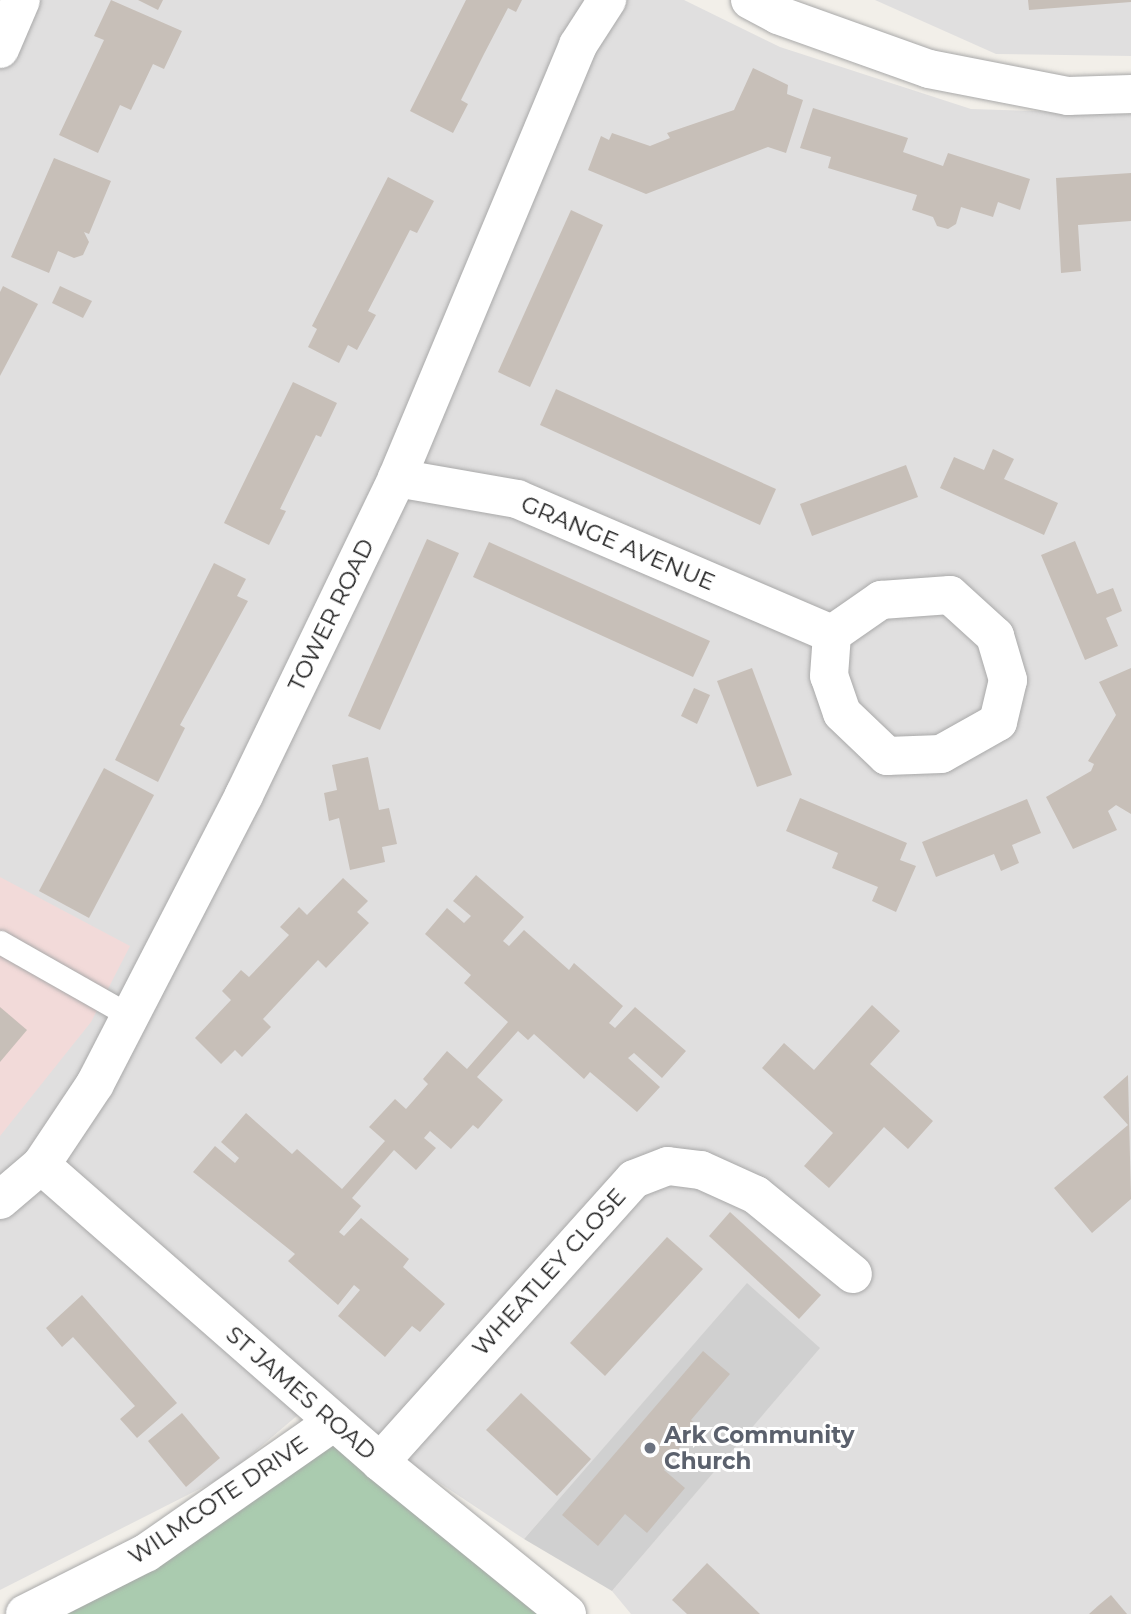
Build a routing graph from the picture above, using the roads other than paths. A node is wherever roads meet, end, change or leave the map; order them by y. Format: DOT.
graph roads {
  1 [pos="21,0"];
  2 [pos="607,0"];
  3 [pos="750,0"];
  4 [pos="0,49"];
  5 [pos="1131,94"];
  6 [pos="397,478"];
  7 [pos="832,634"];
  8 [pos="0,942"];
  9 [pos="131,1016"];
  10 [pos="41,1165"];
  11 [pos="4,1188"];
  12 [pos="853,1274"];
  13 [pos="334,1422"];
  14 [pos="380,1462"];
  15 [pos="25,1614"];
  16 [pos="567,1614"];
  1 -- 4 [label="street"];
  2 -- 6 [label="street, TOWER ROAD"];
  3 -- 5 [label="street"];
  6 -- 7 [label="street, GRANGE AVENUE"];
  6 -- 9 [label="street, TOWER ROAD"];
  7 -- 7 [label="street"];
  8 -- 9 [label="lane"];
  9 -- 10 [label="street, TOWER ROAD"];
  10 -- 11 [label="street, TOWER ROAD"];
  10 -- 13 [label="street, ST JAMES ROAD"];
  12 -- 14 [label="street, WHEATLEY CLOSE"];
  13 -- 14 [label="street, ST JAMES ROAD"];
  13 -- 15 [label="street, WILMCOTE DRIVE"];
  14 -- 16 [label="street, ST JAMES ROAD"];
}
